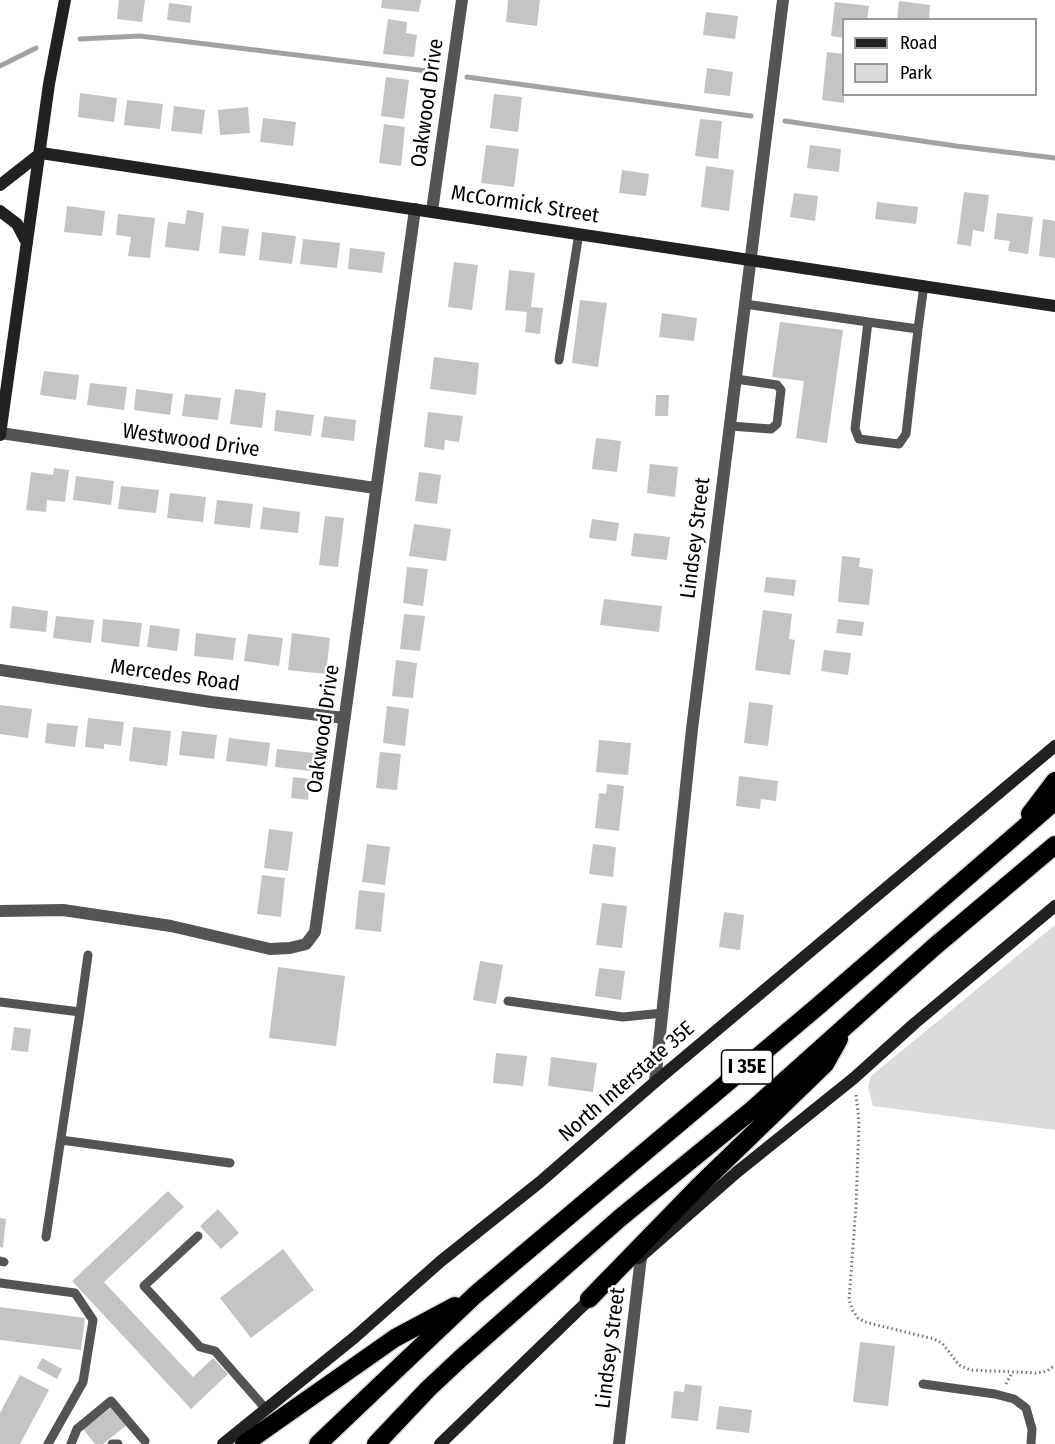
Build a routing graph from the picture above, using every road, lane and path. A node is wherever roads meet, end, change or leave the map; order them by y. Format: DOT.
graph roads {
  1 [pos="65,0"];
  2 [pos="462,0"];
  3 [pos="783,0"];
  4 [pos="41,153"];
  5 [pos="0,185"];
  6 [pos="416,208"];
  7 [pos="0,211"];
  8 [pos="432,211"];
  9 [pos="579,233"];
  10 [pos="27,244"];
  11 [pos="751,259"];
  12 [pos="924,285"];
  13 [pos="745,304"];
  14 [pos="1055,306"];
  15 [pos="868,322"];
  16 [pos="918,329"];
  17 [pos="559,360"];
  18 [pos="736,379"];
  19 [pos="730,426"];
  20 [pos="1,428"];
  21 [pos="375,488"];
  22 [pos="0,670"];
  23 [pos="344,718"];
  24 [pos="1055,746"];
  25 [pos="1055,781"];
  26 [pos="1055,801"];
  27 [pos="1015,835"];
  28 [pos="1055,845"];
  29 [pos="1055,906"];
  30 [pos="0,911"];
  31 [pos="88,955"];
  32 [pos="508,1000"];
  33 [pos="0,1002"];
  34 [pos="80,1012"];
  35 [pos="663,1013"];
  36 [pos="845,1027"];
  37 [pos="854,1078"];
  38 [pos="655,1082"];
  39 [pos="61,1140"];
  40 [pos="230,1163"];
  41 [pos="198,1236"];
  42 [pos="46,1237"];
  43 [pos="641,1257"];
  44 [pos="0,1283"];
  45 [pos="476,1295"];
  46 [pos="589,1299"];
  47 [pos="1055,1365"];
  48 [pos="923,1384"];
  49 [pos="265,1408"];
  50 [pos="145,1443"];
  51 [pos="48,1444"];
  52 [pos="71,1444"];
  53 [pos="112,1444"];
  54 [pos="118,1444"];
  55 [pos="223,1444"];
  56 [pos="244,1444"];
  57 [pos="318,1444"];
  58 [pos="376,1444"];
  59 [pos="440,1444"];
  60 [pos="619,1444"];
  61 [pos="1031,1444"];
  1 -- 4 [label="main road"];
  2 -- 8 [label="street, Oakwood Drive"];
  3 -- 11 [label="street, Lindsey Street"];
  4 -- 5 [label="main road"];
  4 -- 6 [label="main road, McCormick Street"];
  4 -- 10 [label="main road"];
  6 -- 8 [label="main road, McCormick Street"];
  6 -- 21 [label="street, Oakwood Drive"];
  7 -- 10 [label="main road"];
  8 -- 9 [label="main road, McCormick Street"];
  9 -- 11 [label="main road, McCormick Street"];
  9 -- 17 [label="lane"];
  10 -- 20 [label="main road"];
  11 -- 12 [label="main road, McCormick Street"];
  11 -- 13 [label="street, Lindsey Street"];
  12 -- 14 [label="main road, McCormick Street"];
  12 -- 16 [label="lane"];
  13 -- 15 [label="lane"];
  13 -- 18 [label="street, Lindsey Street"];
  15 -- 16 [label="lane"];
  15 -- 16 [label="lane"];
  18 -- 19 [label="street, Lindsey Street"];
  18 -- 19 [label="lane"];
  19 -- 35 [label="street, Lindsey Street"];
  20 -- 21 [label="street, Westwood Drive"];
  21 -- 23 [label="street, Oakwood Drive"];
  22 -- 23 [label="street, Mercedes Road"];
  23 -- 30 [label="street, Oakwood Drive"];
  24 -- 38 [label="main road, North Interstate 35E"];
  25 -- 27 [label="highway"];
  26 -- 27 [label="highway, I 35E"];
  27 -- 45 [label="highway, I 35E"];
  28 -- 36 [label="highway, I 35E"];
  29 -- 37 [label="main road"];
  31 -- 34 [label="lane"];
  32 -- 35 [label="lane"];
  33 -- 34 [label="lane"];
  34 -- 39 [label="lane"];
  35 -- 38 [label="street, Lindsey Street"];
  36 -- 46 [label="highway"];
  36 -- 58 [label="highway, I 35E"];
  37 -- 43 [label="main road"];
  37 -- 47 [label="path"];
  38 -- 49 [label="main road, North Interstate 35E"];
  39 -- 40 [label="lane"];
  39 -- 42 [label="lane"];
  41 -- 49 [label="lane"];
  43 -- 46 [label="main road"];
  43 -- 60 [label="street, Lindsey Street"];
  44 -- 51 [label="lane"];
  45 -- 56 [label="highway"];
  45 -- 57 [label="highway, I 35E"];
  46 -- 59 [label="main road"];
  48 -- 61 [label="lane"];
  49 -- 55 [label="main road, North Interstate 35E"];
  50 -- 52 [label="lane"];
  53 -- 54 [label="lane"];
}
